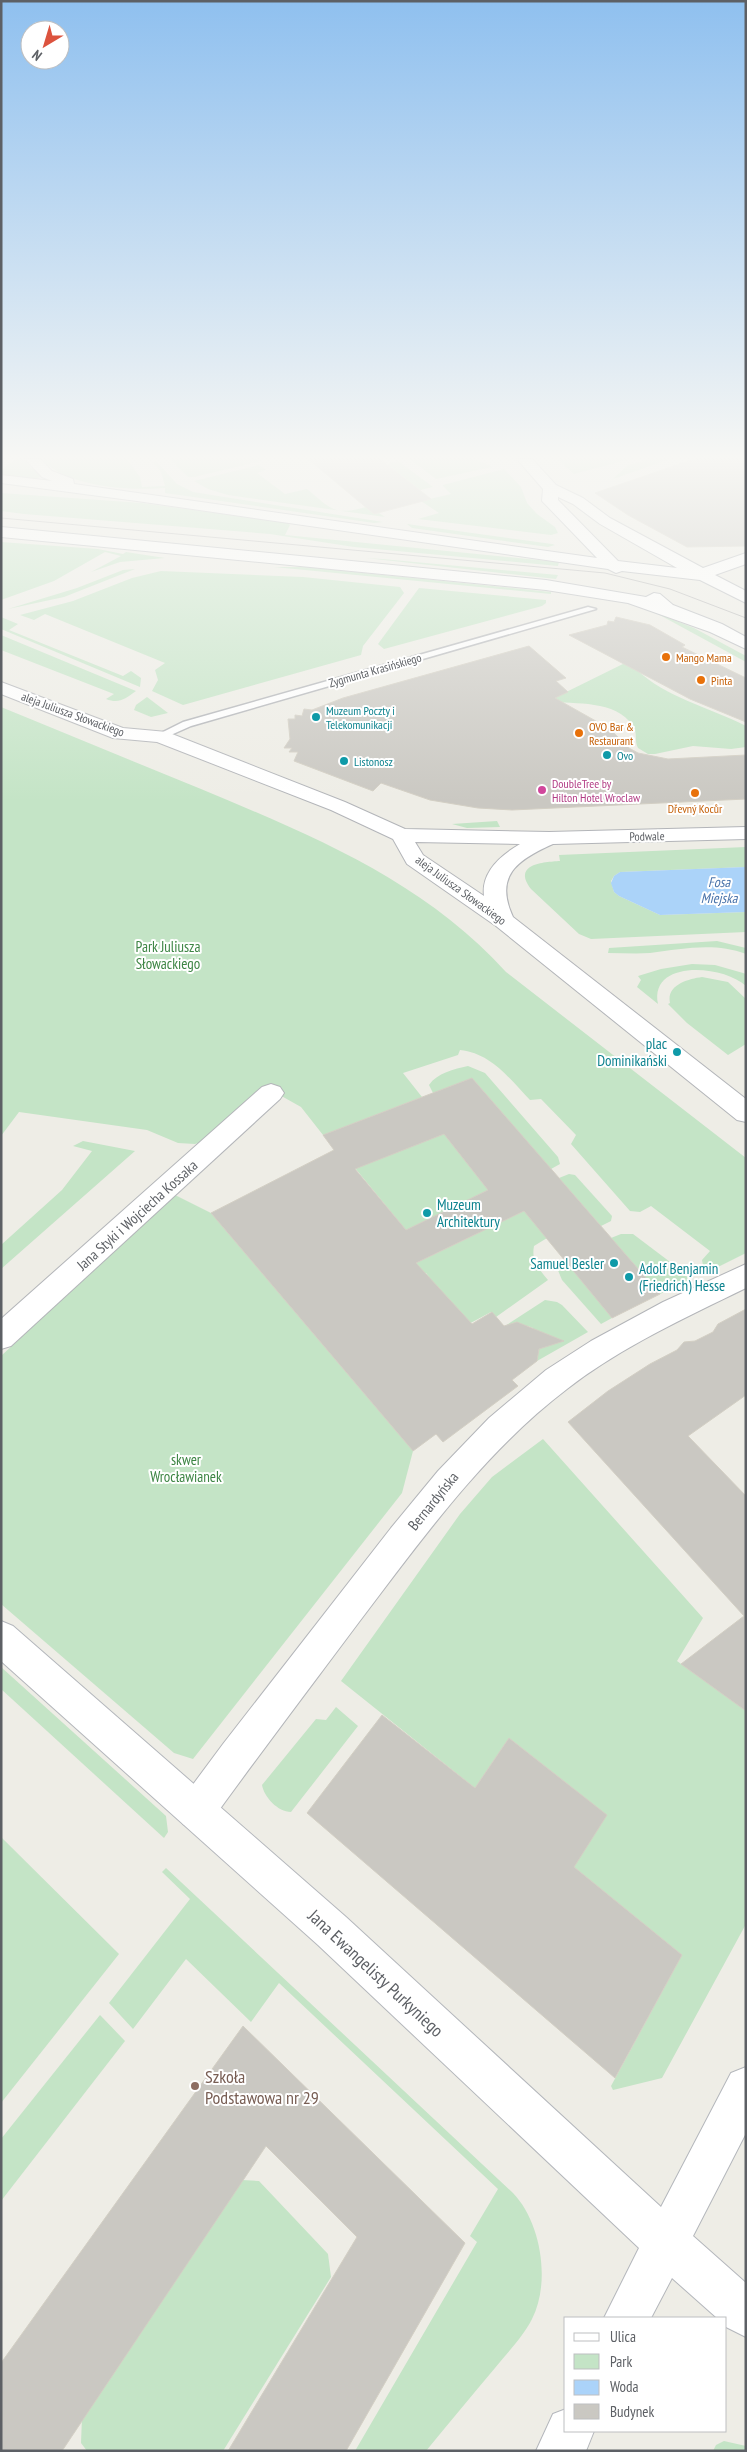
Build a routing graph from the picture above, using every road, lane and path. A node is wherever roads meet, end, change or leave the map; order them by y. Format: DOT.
graph roads {
  1 [pos="430,573"];
  2 [pos="623,573"];
  3 [pos="685,573"];
  4 [pos="696,573"];
  5 [pos="703,573"];
  6 [pos="699,575"];
  7 [pos="746,598"];
  8 [pos="591,609"];
  9 [pos="667,609"];
  10 [pos="746,644"];
  11 [pos="1,687"];
  12 [pos="160,736"];
  13 [pos="746,833"];
  14 [pos="402,835"];
  15 [pos="549,838"];
  16 [pos="504,921"];
  17 [pos="272,1093"];
  18 [pos="746,1112"];
  19 [pos="746,1275"];
  20 [pos="1,1337"];
  21 [pos="1,1638"];
  22 [pos="196,1811"];
  23 [pos="746,2088"];
  24 [pos="665,2243"];
  25 [pos="746,2314"];
  26 [pos="628,2317"];
  27 [pos="570,2432"];
  28 [pos="560,2451"];
  1 -- 9 [label="main road"];
  2 -- 9 [label="main road"];
  3 -- 6 [label="main road"];
  4 -- 6 [label="main road"];
  5 -- 6 [label="main road"];
  6 -- 7 [label="main road"];
  6 -- 9 [label="main road"];
  8 -- 12 [label="lane, Zygmunta Krasińskiego"];
  9 -- 10 [label="main road"];
  11 -- 12 [label="main road, aleja Juliusza Słowackiego"];
  12 -- 14 [label="main road, aleja Juliusza Słowackiego"];
  13 -- 15 [label="main road, Podwale"];
  14 -- 15 [label="main road, Podwale"];
  14 -- 16 [label="main road, aleja Juliusza Słowackiego"];
  15 -- 16 [label="main road, Podwale"];
  16 -- 18 [label="main road, aleja Juliusza Słowackiego"];
  17 -- 20 [label="main road, Jana Styki i Wojciecha Kossaka"];
  19 -- 22 [label="main road, Bernardyńska"];
  21 -- 22 [label="main road, Jana Ewangelisty Purkyniego"];
  22 -- 24 [label="main road, Jana Ewangelisty Purkyniego"];
  23 -- 24 [label="main road"];
  24 -- 25 [label="main road, Jana Ewangelisty Purkyniego"];
  24 -- 26 [label="main road"];
  27 -- 28 [label="main road"];
}
